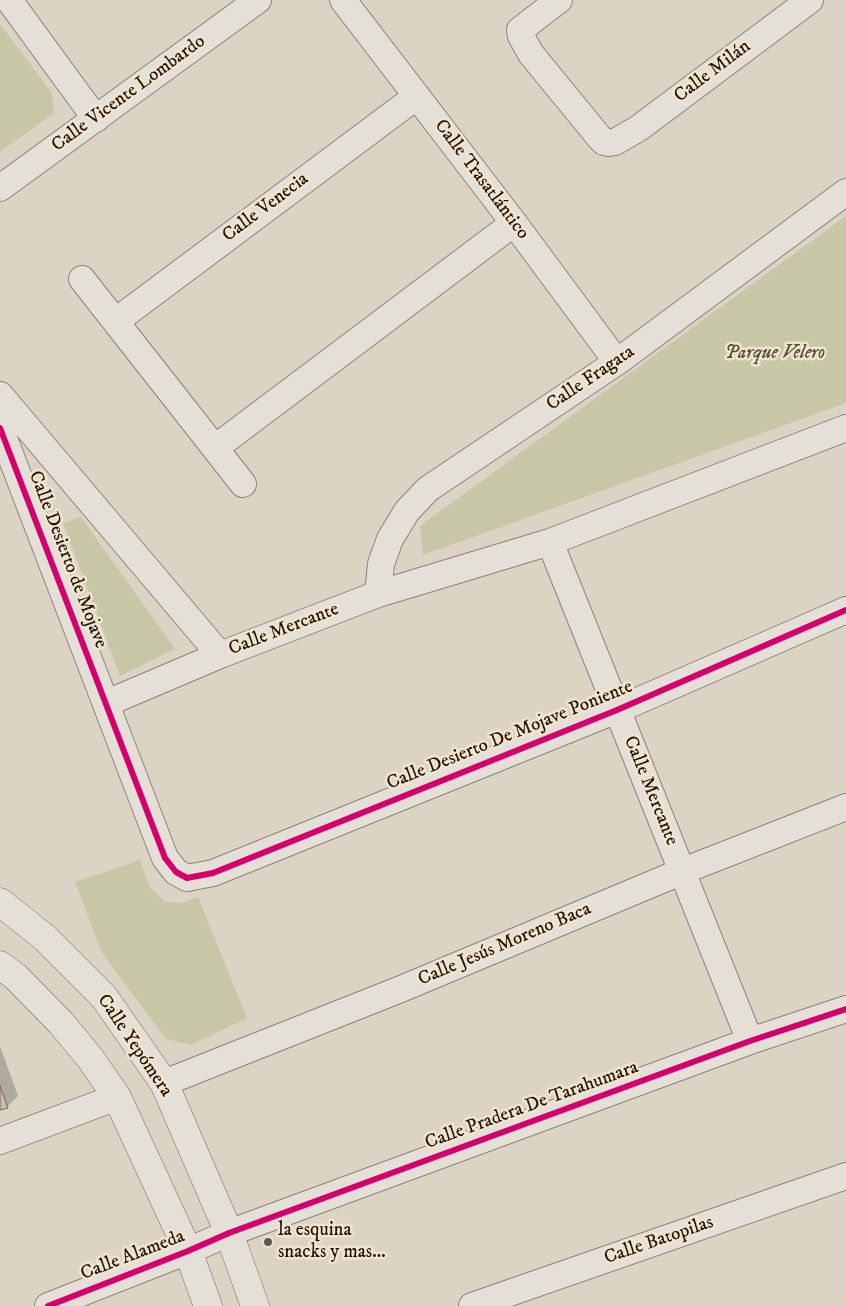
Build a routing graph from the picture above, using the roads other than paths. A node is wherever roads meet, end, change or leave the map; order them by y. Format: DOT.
graph roads {
  1 [pos="9,0"];
  2 [pos="343,0"];
  3 [pos="559,0"];
  4 [pos="810,0"];
  5 [pos="242,5"];
  6 [pos="417,96"];
  7 [pos="96,119"];
  8 [pos="0,188"];
  9 [pos="846,192"];
  10 [pos="514,223"];
  11 [pos="82,279"];
  12 [pos="116,321"];
  13 [pos="617,362"];
  14 [pos="0,395"];
  15 [pos="0,428"];
  16 [pos="846,428"];
  17 [pos="215,448"];
  18 [pos="243,484"];
  19 [pos="550,542"];
  20 [pos="378,594"];
  21 [pos="846,610"];
  22 [pos="220,655"];
  23 [pos="107,703"];
  24 [pos="617,710"];
  25 [pos="846,807"];
  26 [pos="683,872"];
  27 [pos="0,902"];
  28 [pos="0,965"];
  29 [pos="846,1009"];
  30 [pos="750,1041"];
  31 [pos="164,1083"];
  32 [pos="117,1097"];
  33 [pos="0,1141"];
  34 [pos="846,1176"];
  35 [pos="229,1234"];
  36 [pos="188,1251"];
  37 [pos="48,1306"];
  38 [pos="208,1306"];
  39 [pos="255,1306"];
  40 [pos="472,1306"];
  1 -- 7 [label="street"];
  2 -- 6 [label="street, Calle Trasatlántico"];
  3 -- 4 [label="street, Calle Milán"];
  5 -- 7 [label="street, Calle Vicente Lombardo"];
  6 -- 10 [label="street, Calle Trasatlántico"];
  6 -- 12 [label="street, Calle Venecia"];
  7 -- 8 [label="street, Calle Vicente Lombardo"];
  9 -- 13 [label="street, Calle Fragata"];
  10 -- 13 [label="street, Calle Trasatlántico"];
  10 -- 17 [label="street"];
  11 -- 12 [label="street"];
  12 -- 17 [label="street"];
  13 -- 20 [label="street, Calle Fragata"];
  14 -- 22 [label="street"];
  15 -- 23 [label="street, Calle Desierto de Mojave"];
  16 -- 19 [label="street, Calle Mercante"];
  17 -- 18 [label="street"];
  19 -- 20 [label="street, Calle Mercante"];
  19 -- 24 [label="street, Calle Mercante"];
  20 -- 22 [label="street, Calle Mercante"];
  21 -- 24 [label="street, Calle Desierto De Mojave Poniente"];
  22 -- 23 [label="street, Calle Mercante"];
  23 -- 24 [label="street, Calle Desierto De Mojave Poniente"];
  24 -- 26 [label="street, Calle Mercante"];
  25 -- 26 [label="street, Calle Jesús Moreno Baca"];
  26 -- 30 [label="street, Calle Mercante"];
  26 -- 31 [label="street, Calle Jesús Moreno Baca"];
  27 -- 31 [label="main road, Calle Yepómera"];
  28 -- 32 [label="main road"];
  29 -- 30 [label="street, Calle Pradera De Tarahumara"];
  30 -- 35 [label="street, Calle Pradera De Tarahumara"];
  31 -- 35 [label="main road, Calle Yepómera"];
  32 -- 33 [label="street"];
  32 -- 36 [label="main road"];
  34 -- 40 [label="street, Calle Batopilas"];
  35 -- 36 [label="street, Calle Alameda"];
  35 -- 39 [label="main road, Calle Yepómera"];
  36 -- 37 [label="street, Calle Alameda"];
  36 -- 38 [label="main road"];
}
